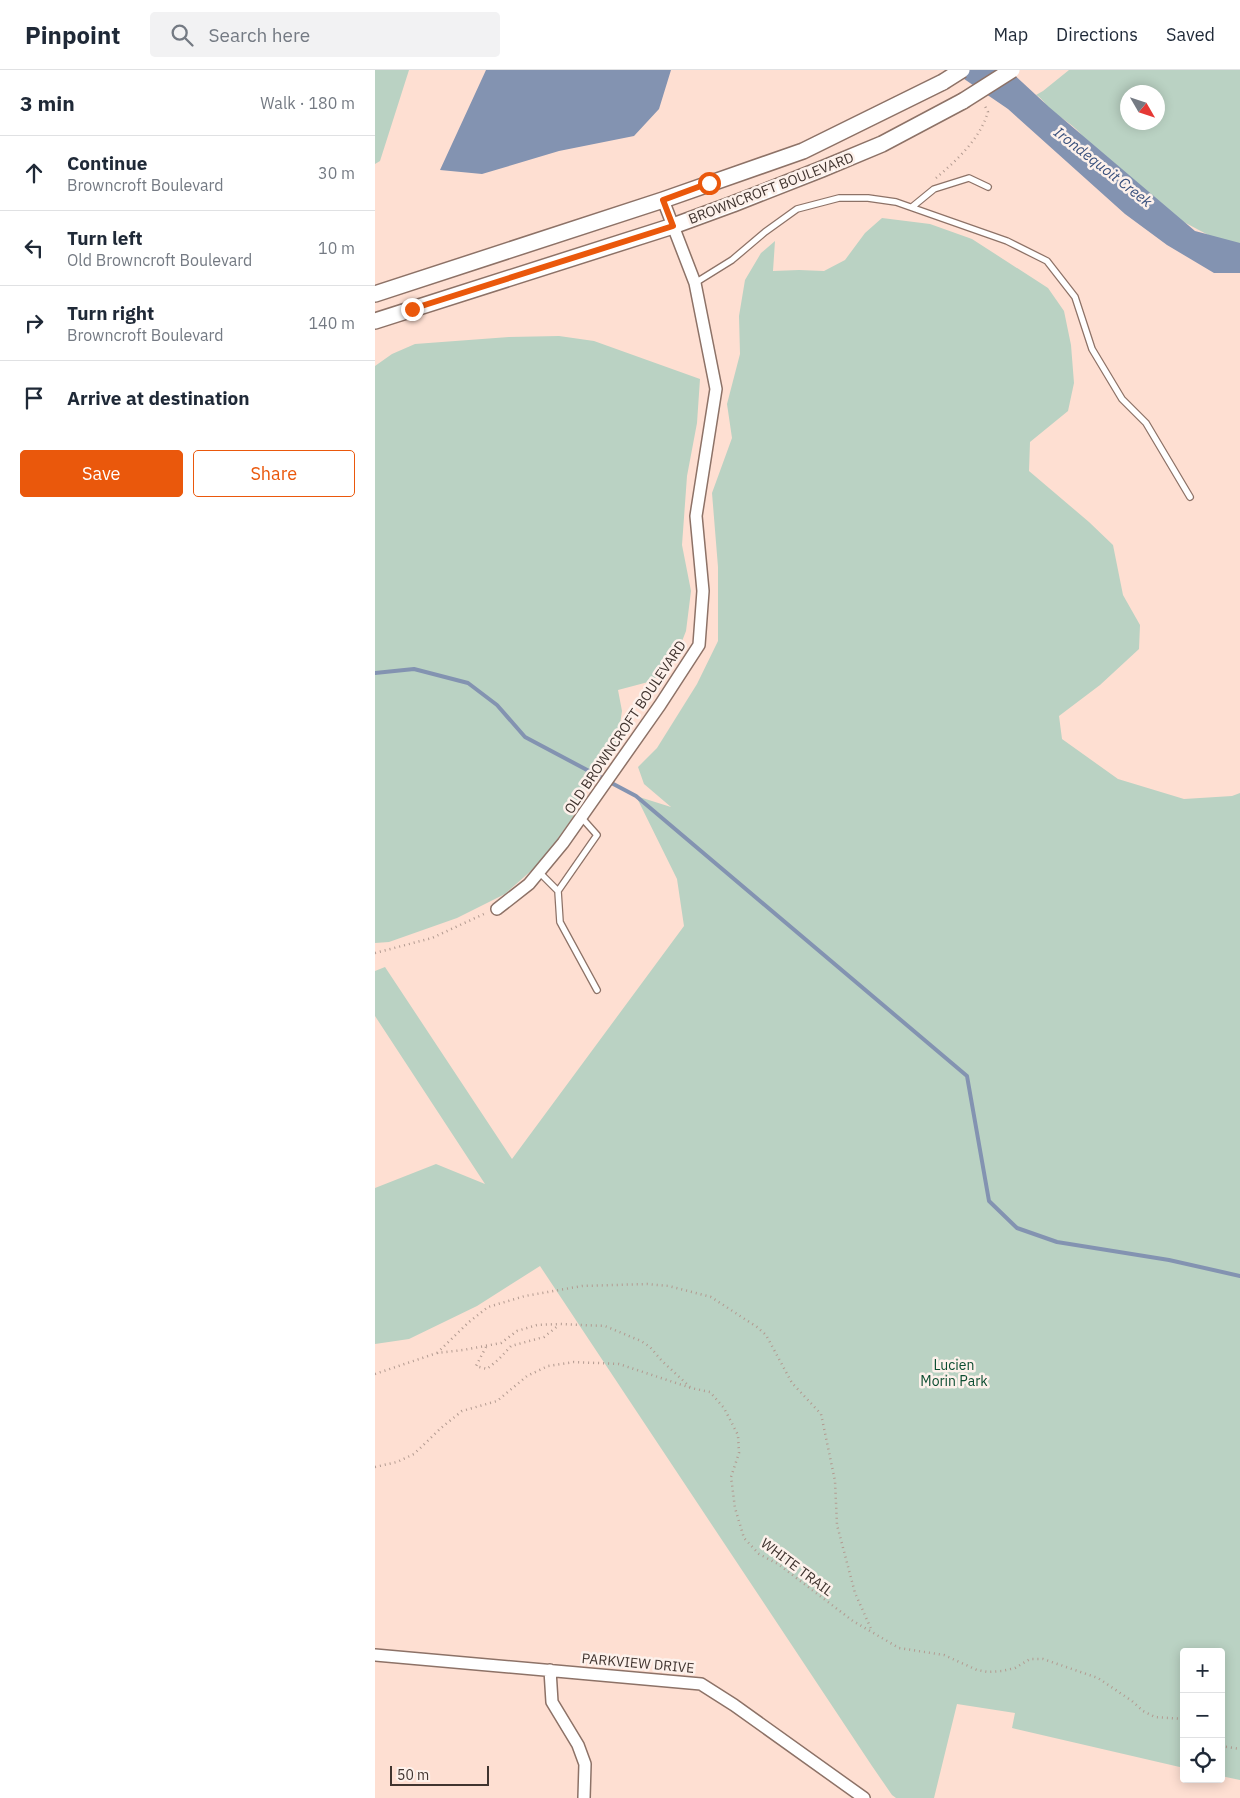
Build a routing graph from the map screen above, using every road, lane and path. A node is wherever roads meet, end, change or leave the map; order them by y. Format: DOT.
graph roads {
  1 [pos="962,70"];
  2 [pos="1012,70"];
  3 [pos="971,100"];
  4 [pos="932,181"];
  5 [pos="988,187"];
  6 [pos="663,200"];
  7 [pos="912,207"];
  8 [pos="673,226"];
  9 [pos="695,283"];
  10 [pos="375,294"];
  11 [pos="375,321"];
  12 [pos="1190,497"];
  13 [pos="581,818"];
  14 [pos="539,872"];
  15 [pos="558,891"];
  16 [pos="497,908"];
  17 [pos="375,953"];
  18 [pos="597,990"];
  19 [pos="560,1324"];
  20 [pos="487,1346"];
  21 [pos="437,1353"];
  22 [pos="375,1374"];
  23 [pos="691,1388"];
  24 [pos="375,1467"];
  25 [pos="872,1632"];
  26 [pos="375,1655"];
  27 [pos="550,1670"];
  28 [pos="1180,1719"];
  29 [pos="1225,1747"];
  30 [pos="1240,1749"];
  31 [pos="584,1798"];
  32 [pos="864,1798"];
  1 -- 6 [label="main road, BROWNCROFT BOULEVARD, bridge"];
  2 -- 3 [label="main road, BROWNCROFT BOULEVARD, bridge"];
  3 -- 4 [label="path"];
  3 -- 8 [label="main road, BROWNCROFT BOULEVARD"];
  5 -- 7 [label="lane"];
  6 -- 8 [label="street, OLD BROWNCROFT BOULEVARD"];
  6 -- 10 [label="main road, BROWNCROFT BOULEVARD"];
  7 -- 9 [label="lane"];
  7 -- 12 [label="lane"];
  8 -- 9 [label="street, OLD BROWNCROFT BOULEVARD"];
  8 -- 11 [label="main road, BROWNCROFT BOULEVARD"];
  9 -- 13 [label="street, OLD BROWNCROFT BOULEVARD"];
  13 -- 14 [label="street, OLD BROWNCROFT BOULEVARD"];
  13 -- 15 [label="lane"];
  14 -- 15 [label="lane"];
  14 -- 16 [label="street, OLD BROWNCROFT BOULEVARD"];
  15 -- 18 [label="lane"];
  16 -- 17 [label="path"];
  19 -- 20 [label="path"];
  19 -- 20 [label="path"];
  19 -- 23 [label="path"];
  20 -- 21 [label="path"];
  21 -- 22 [label="path"];
  21 -- 25 [label="path"];
  23 -- 24 [label="path, WHITE TRAIL"];
  23 -- 25 [label="path, WHITE TRAIL"];
  25 -- 28 [label="path, WHITE TRAIL"];
  26 -- 27 [label="street, PARKVIEW DRIVE"];
  27 -- 31 [label="street"];
  27 -- 32 [label="street, PARKVIEW DRIVE"];
  29 -- 30 [label="path"];
}
